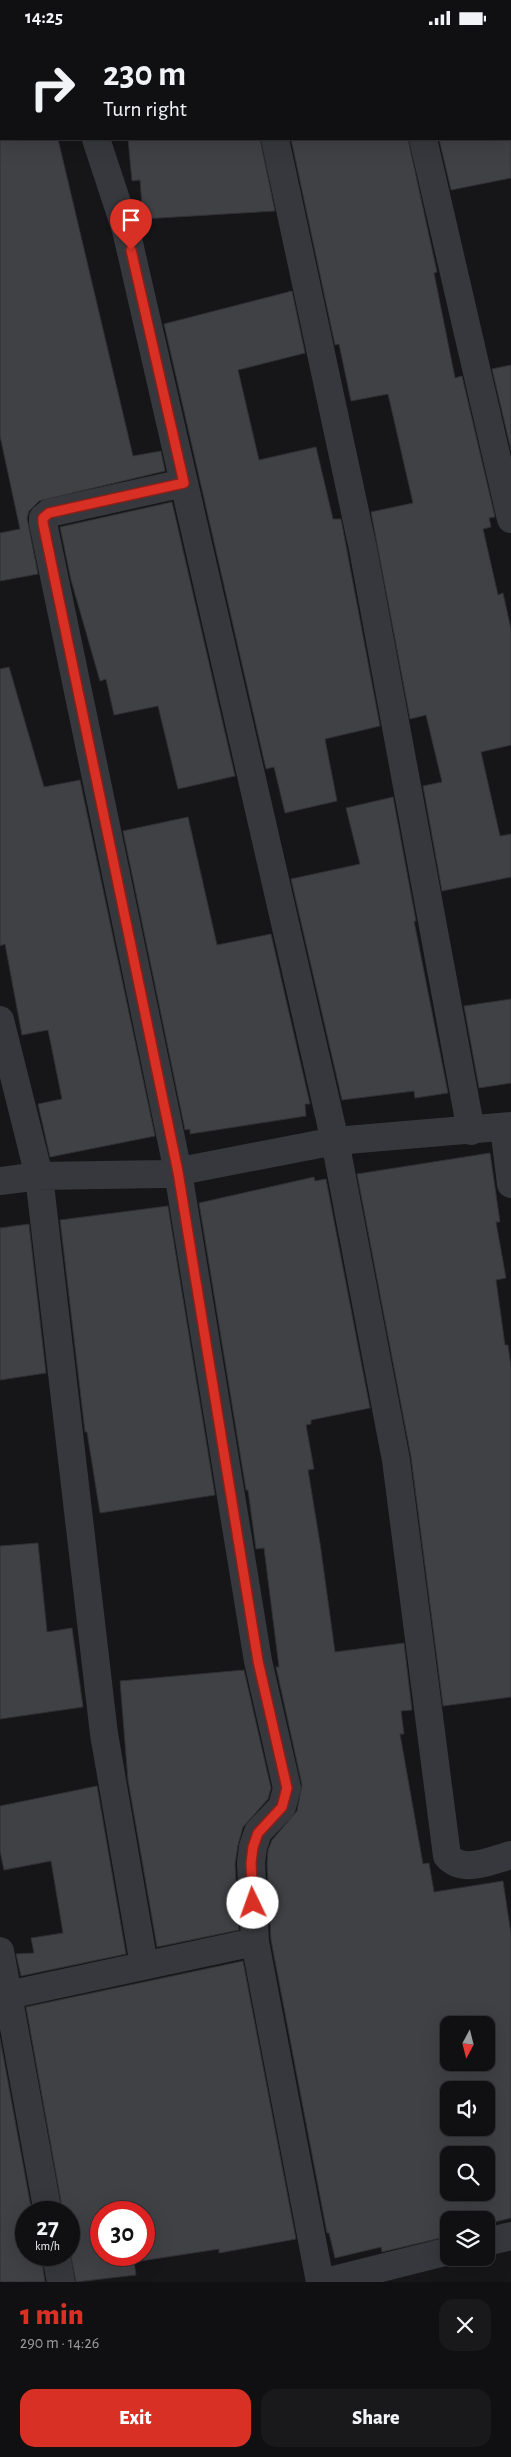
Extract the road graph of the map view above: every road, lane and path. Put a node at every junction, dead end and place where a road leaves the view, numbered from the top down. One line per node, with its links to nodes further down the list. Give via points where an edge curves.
1 (96, 140): 4 (street, via 126,230)
2 (275, 140): 8 (street, via 362,549)
3 (422, 140): 5 (street)
4 (184, 483): 9 (street); 10 (street, via 49,513 43,518)
5 (511, 519)
6 (0, 1020): 11 (street)
7 (508, 1126): 8 (street); 13 (street)
8 (471, 1131): 9 (street)
9 (335, 1141): 10 (street); 14 (street, via 396,1461 447,1856 453,1863 468,1867)
10 (178, 1172): 11 (street); 15 (street, via 258,1661 287,1788 282,1807 258,1833 253,1847)
11 (40, 1176): 12 (street); 17 (street, via 104,1734)
12 (0, 1181)
13 (511, 1184)
14 (511, 1855)
15 (255, 1942): 17 (street); 26 (street)
16 (0, 1951): 18 (street)
17 (144, 1965): 18 (street)
18 (8, 1995): 19 (street)
19 (46, 2201)
20 (511, 2236): 21 (street)
21 (495, 2240)
22 (440, 2254): 24 (street)
23 (58, 2266): 25 (street)
24 (355, 2278): 27 (street)
25 (61, 2282)
26 (320, 2282)
27 (325, 2282)

